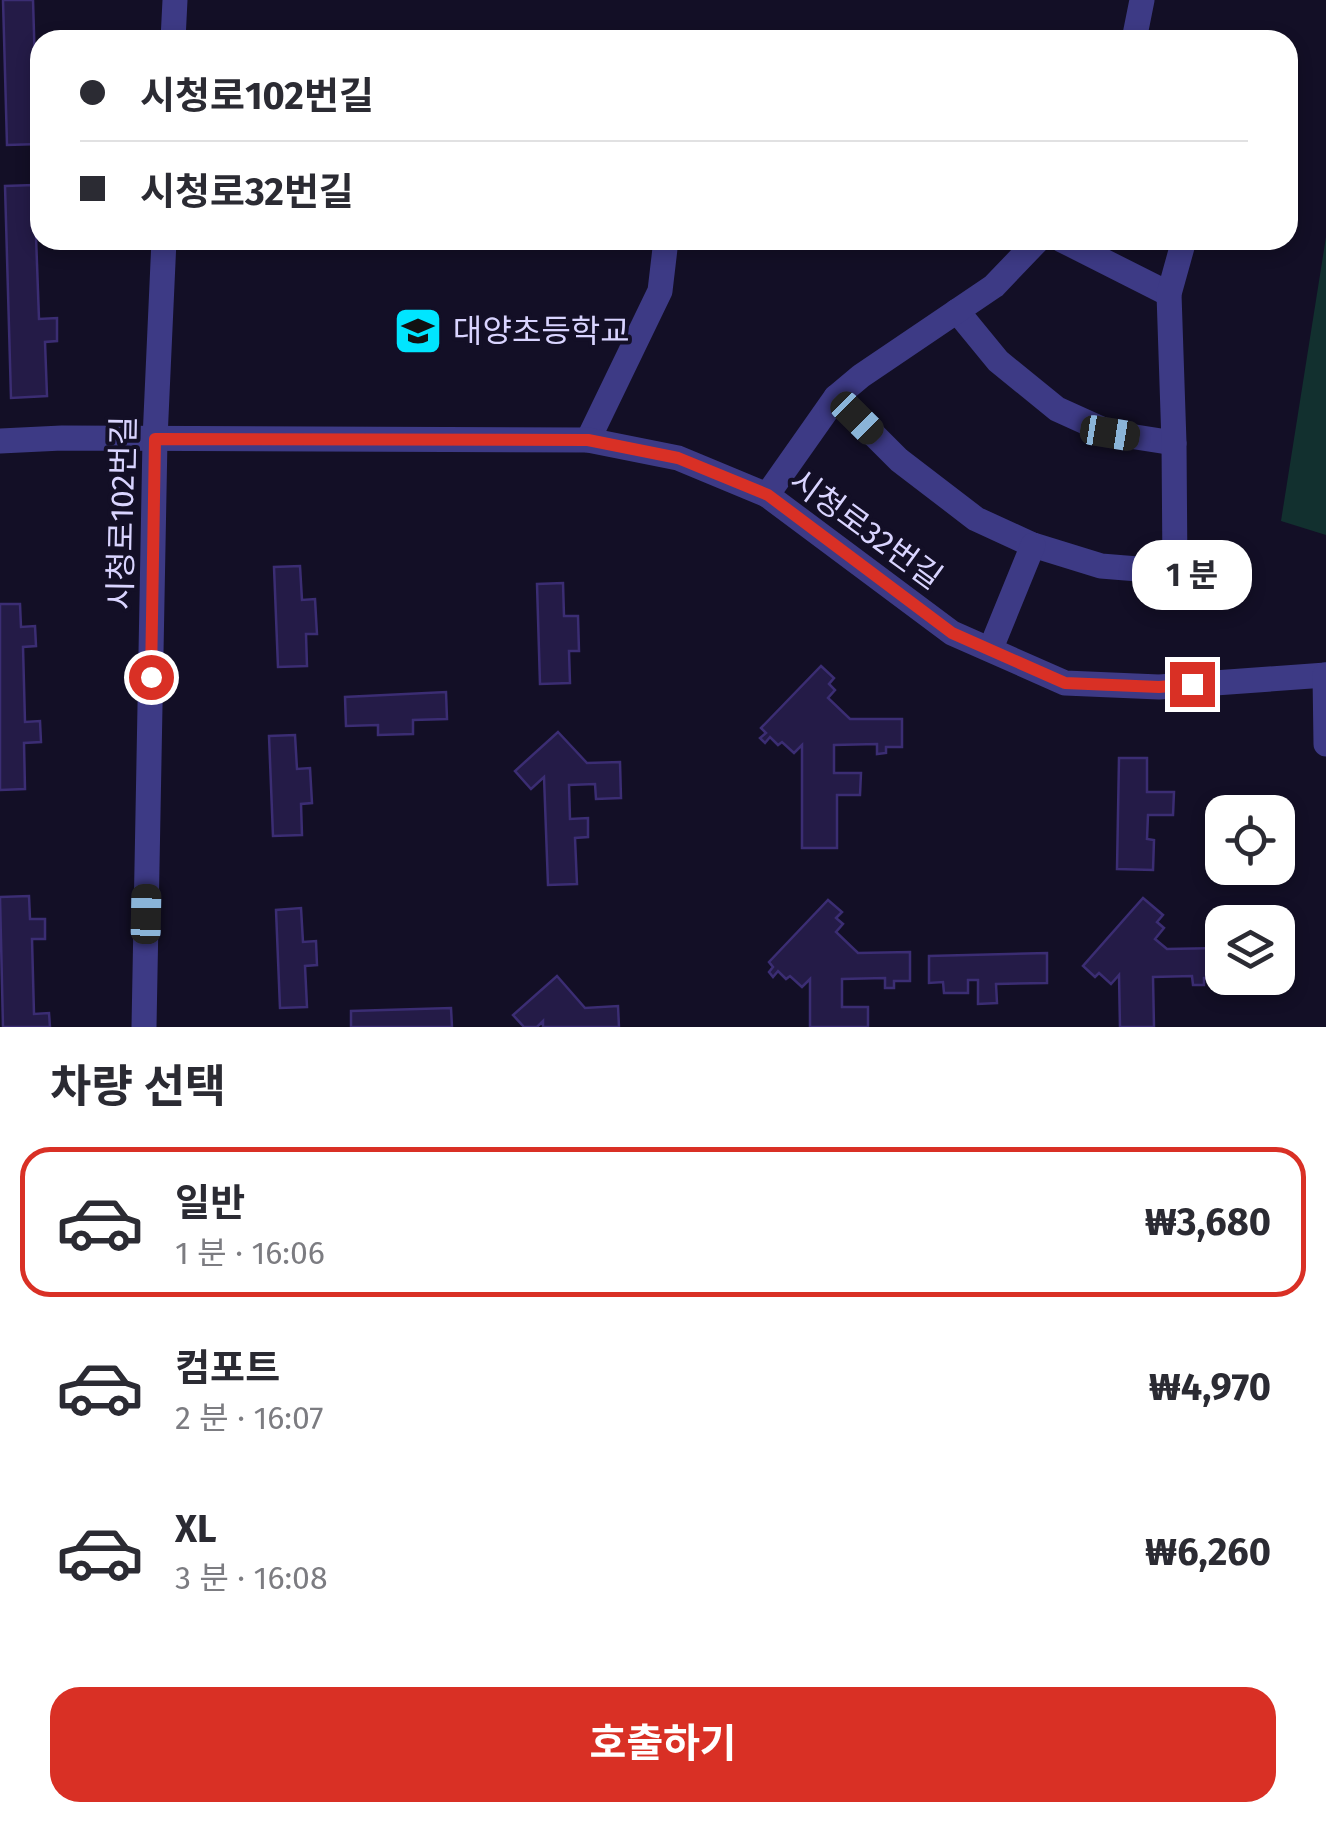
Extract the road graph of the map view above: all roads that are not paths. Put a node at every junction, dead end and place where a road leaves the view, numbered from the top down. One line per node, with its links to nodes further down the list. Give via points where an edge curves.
1 (175, 0): 3 (street)
2 (1142, 0): 4 (street)
3 (174, 30)
4 (1136, 30)
5 (164, 250): 13 (street, 시청로102번길)
6 (665, 250): 14 (street, via 660,291)
7 (1028, 250): 11 (street, via 994,286)
8 (1082, 250): 10 (street)
9 (1181, 250): 10 (street)
10 (1168, 294): 16 (street)
11 (957, 311): 12 (street); 16 (street, via 998,361 1058,409 1110,433)
12 (836, 397): 17 (street); 18 (street, via 899,460 976,518)
13 (155, 439): 14 (street, 시청로32번길); 15 (street, 시청로32번길); 22 (street, 시청로102번길)
14 (588, 440): 17 (street, 시청로32번길, via 678,458)
15 (0, 441)
16 (1174, 443): 18 (street, via 1175,572 1102,566)
17 (768, 495): 19 (street, 시청로32번길, via 952,633)
18 (1033, 545): 19 (street)
19 (991, 648): 20 (street, 시청로32번길, via 1065,683 1159,687)
20 (1326, 675): 21 (street)
21 (1326, 744)
22 (144, 1027)

